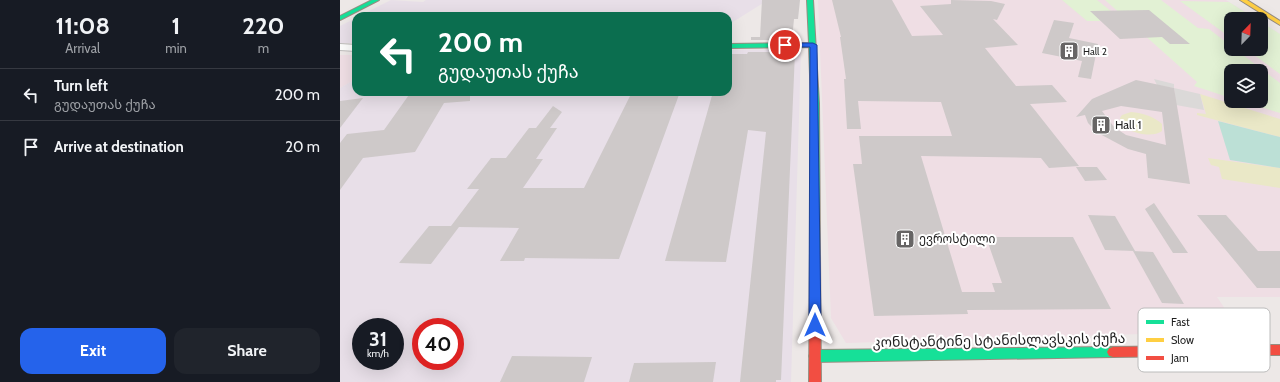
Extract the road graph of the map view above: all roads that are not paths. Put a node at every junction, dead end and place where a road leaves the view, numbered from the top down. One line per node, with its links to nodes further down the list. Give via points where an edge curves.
1 (376, 0): 4 (street)
2 (810, 0): 6 (street)
3 (1243, 0): 5 (street)
4 (340, 18)
5 (1280, 23)
6 (813, 45): 7 (street); 13 (street)
7 (732, 46)
8 (340, 47): 9 (street)
9 (352, 48)
10 (1270, 350): 11 (street, კონსტანტინე სტანისლავსკის ქუჩა)
11 (1280, 350)
12 (1138, 352): 13 (street, კონსტანტინე სტანისლავსკის ქუჩა)
13 (815, 356): 14 (street)
14 (815, 382)

